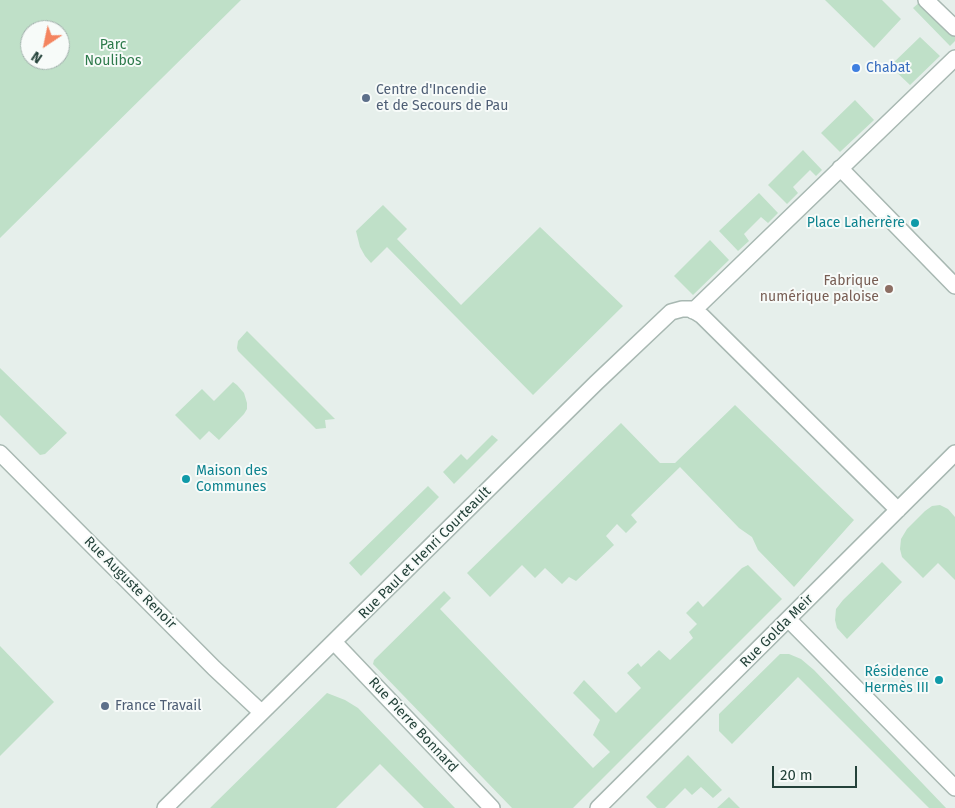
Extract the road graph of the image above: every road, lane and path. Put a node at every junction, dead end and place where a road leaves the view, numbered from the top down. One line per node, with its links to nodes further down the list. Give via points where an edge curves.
1 (926, 0): 2 (street)
2 (955, 27)
3 (955, 58): 4 (street)
4 (840, 168): 5 (street); 6 (street)
5 (955, 286)
6 (692, 310): 9 (street, via 702,316); 11 (street, Rue Paul et Henri Courteault, via 671,312 663,318)
7 (0, 453): 12 (street, Rue Auguste Renoir)
8 (955, 453): 9 (street, Rue Golda Meir)
9 (898, 510): 10 (street, Rue Golda Meir)
10 (788, 619): 13 (street); 16 (street, Rue Golda Meir)
11 (334, 642): 12 (street, Rue Paul et Henri Courteault); 15 (street, Rue Pierre Bonnard)
12 (261, 712): 14 (street, Rue Paul et Henri Courteault)
13 (955, 788)
14 (165, 808)
15 (492, 808)
16 (598, 808)

